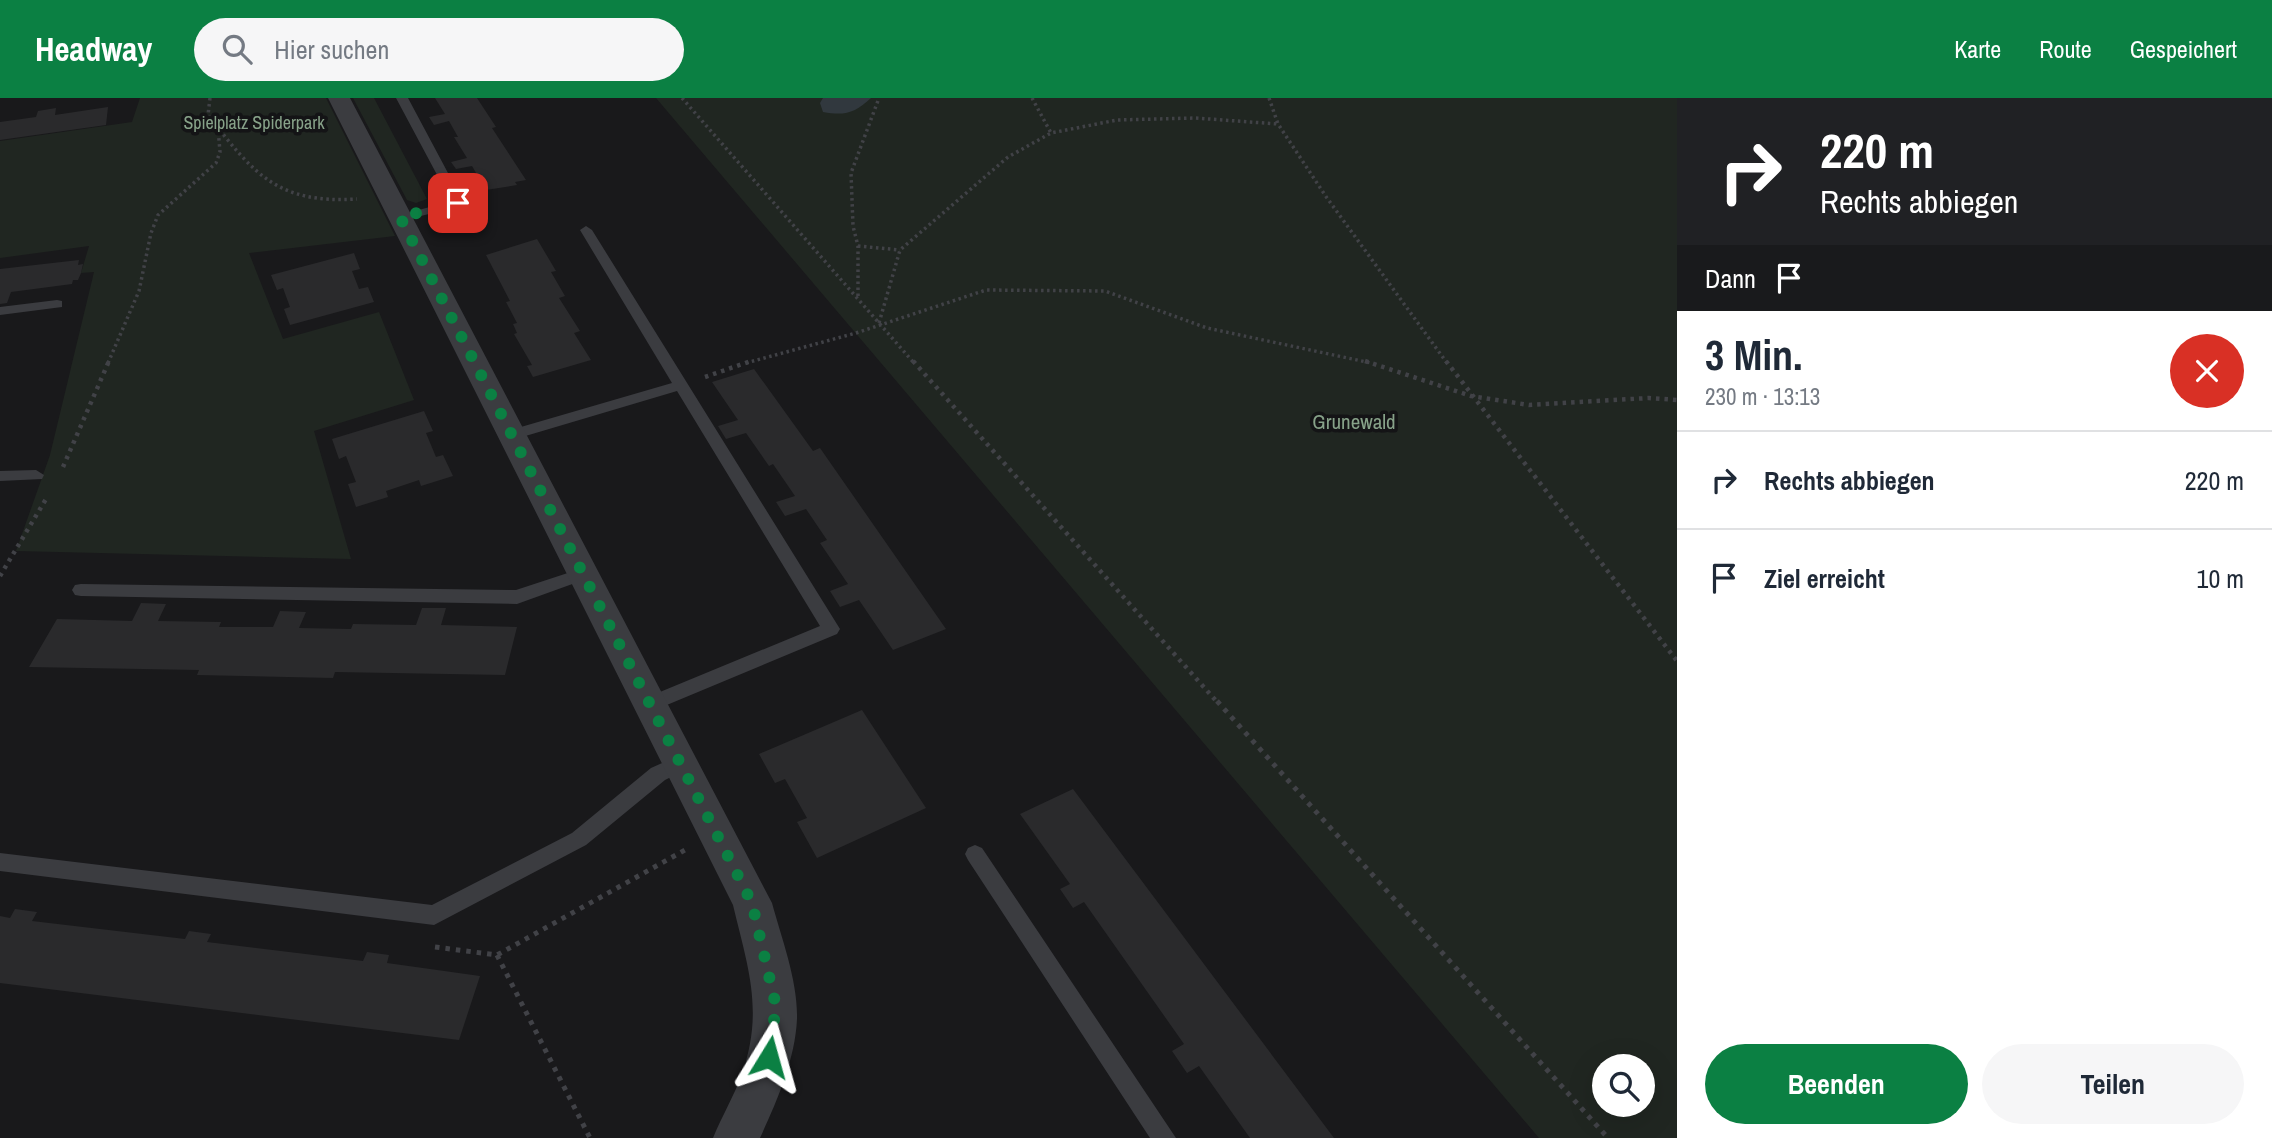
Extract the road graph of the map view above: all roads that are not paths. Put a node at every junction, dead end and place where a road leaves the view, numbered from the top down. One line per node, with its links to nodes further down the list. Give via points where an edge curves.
1 (339, 98): 3 (street)
2 (402, 98): 3 (lane, via 458,203)
3 (400, 217): 8 (street)
4 (586, 230): 7 (lane)
5 (57, 304): 6 (lane)
6 (0, 311)
7 (681, 385): 8 (lane); 13 (lane, via 831,629)
8 (512, 435): 11 (street)
9 (36, 475): 10 (lane)
10 (0, 476)
11 (583, 574): 12 (lane, via 517,597); 13 (street)
12 (80, 590)
13 (650, 704): 14 (street)
14 (680, 763): 16 (lane, via 658,774 579,839 433,915); 17 (street, via 752,903 776,1006 769,1057 752,1111)
15 (975, 854): 18 (lane)
16 (0, 862)
17 (736, 1138)
18 (1164, 1138)

